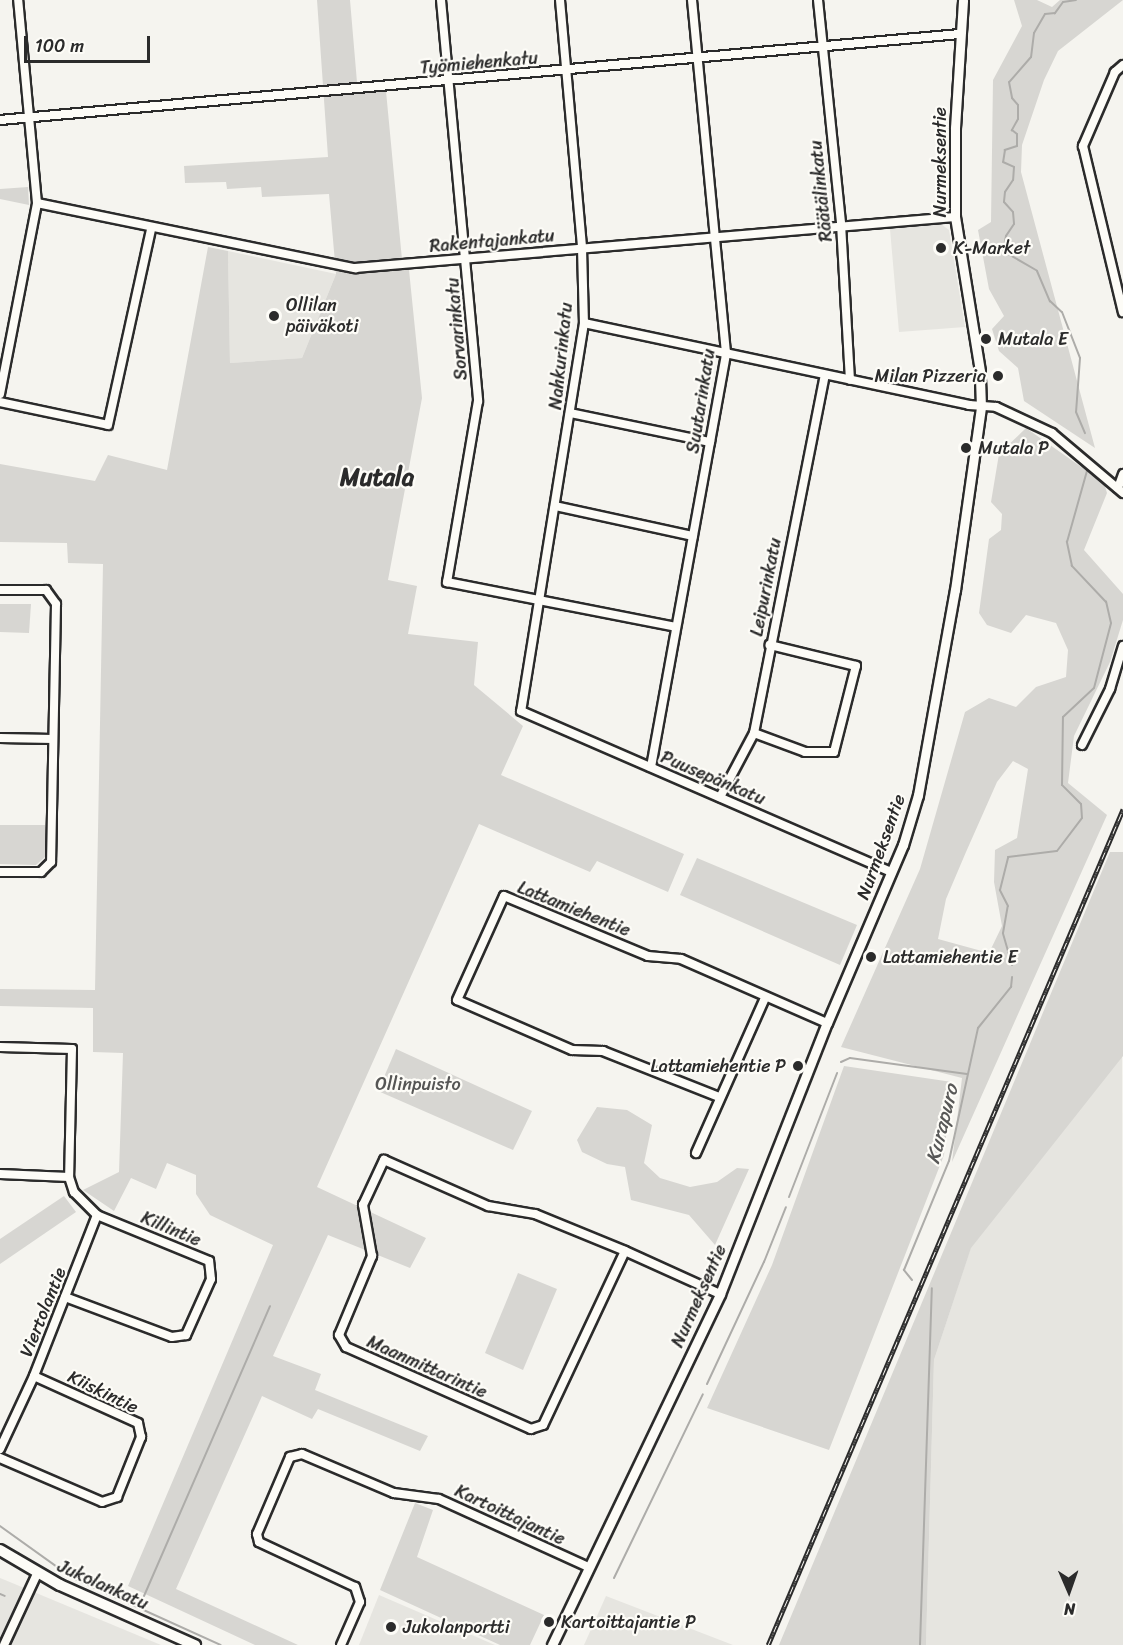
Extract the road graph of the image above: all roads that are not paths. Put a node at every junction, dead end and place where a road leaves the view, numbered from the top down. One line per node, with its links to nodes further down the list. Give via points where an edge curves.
1 (18, 0): 13 (street)
2 (441, 0): 12 (street, Sorvarinkatu)
3 (560, 0): 11 (street, Nahkurinkatu)
4 (692, 0): 9 (street, Suutarinkatu)
5 (818, 0): 8 (street, Räätälinkatu)
6 (963, 0): 7 (street, Nurmeksentie)
7 (960, 34): 8 (street, Työmiehenkatu); 16 (street, Nurmeksentie)
8 (820, 48): 9 (street, Työmiehenkatu); 17 (street, Räätälinkatu)
9 (698, 58): 11 (street, Työmiehenkatu); 19 (street, Suutarinkatu)
10 (1123, 65): 22 (street, via 1114,72 1083,146)
11 (566, 71): 12 (street, Työmiehenkatu); 20 (street, Nahkurinkatu)
12 (447, 81): 13 (street, Työmiehenkatu); 21 (street, Sorvarinkatu)
13 (29, 117): 14 (street, Työmiehenkatu); 15 (street)
14 (0, 120)
15 (37, 204): 18 (street, Rakentajankatu); 27 (street)
16 (955, 217): 17 (street, Rakentajankatu); 29 (street, Nurmeksentie, via 980,371)
17 (841, 225): 19 (street, Rakentajankatu); 26 (street, Räätälinkatu)
18 (151, 229): 21 (street, Rakentajankatu, via 355,268); 28 (street, via 108,425)
19 (712, 235): 20 (street, Rakentajankatu); 24 (street, Suutarinkatu)
20 (582, 248): 21 (street, Rakentajankatu); 23 (street, Nahkurinkatu)
21 (466, 260): 37 (street, Sorvarinkatu, via 478,401 447,582)
22 (1123, 312)
23 (584, 323): 24 (street); 30 (street, Nahkurinkatu)
24 (726, 354): 25 (street); 31 (street, Suutarinkatu)
25 (825, 375): 26 (street); 39 (street, Leipurinkatu)
26 (850, 380): 29 (street)
27 (0, 394)
28 (0, 402)
29 (981, 407): 33 (street, via 996,407 1052,433); 49 (street, Nurmeksentie, via 924,770)
30 (570, 413): 31 (street); 34 (street, Nahkurinkatu)
31 (710, 442): 35 (street, Suutarinkatu)
32 (1123, 474): 33 (street)
33 (1120, 491)
34 (555, 506): 35 (street); 37 (street, Nahkurinkatu)
35 (693, 536): 38 (street, Suutarinkatu)
36 (0, 590): 44 (street, via 46,590 56,604)
37 (538, 598): 38 (street); 41 (street, Nahkurinkatu)
38 (676, 627): 46 (street, Suutarinkatu)
39 (770, 645): 42 (street, Leipurinkatu); 42 (street, via 855,666 834,752 805,752)
40 (1123, 646): 45 (street, via 1110,689)
41 (521, 711): 46 (street, Puusepänkatu)
42 (754, 733): 47 (street, Leipurinkatu)
43 (0, 738): 44 (street)
44 (53, 739): 48 (street, via 51,862 41,872)
45 (1082, 745)
46 (651, 767): 47 (street, Puusepänkatu)
47 (720, 797): 49 (street, Puusepänkatu)
48 (0, 872)
49 (892, 872): 51 (street, Nurmeksentie)
50 (765, 998): 51 (street, Lattamiehentie); 53 (street); 53 (street, Lattamiehentie, via 681,959 648,956 504,896 457,1000 572,1050 603,1051)
51 (827, 1023): 59 (street, Nurmeksentie)
52 (0, 1047): 56 (street, via 72,1049)
53 (718, 1097): 54 (street)
54 (696, 1153)
55 (0, 1174): 56 (street)
56 (69, 1178): 57 (street, via 74,1191)
57 (97, 1215): 60 (street, Viertolantie); 60 (street, Killintie, via 209,1261 211,1279 186,1335 172,1337)
58 (625, 1251): 58 (street, Maanmittarintie, via 535,1214 488,1206 384,1160 363,1205 372,1256 339,1335 346,1347 354,1351 531,1429 543,1425); 59 (street, Maanmittarintie)
59 (720, 1294): 65 (street, Nurmeksentie)
60 (65, 1297): 61 (street, Viertolantie)
61 (34, 1376): 62 (street, Viertolantie); 63 (street, Kiiskintie, via 138,1422 141,1437 117,1497 102,1502)
62 (0, 1449)
63 (0, 1458)
64 (0, 1550): 66 (main road, Jukolankatu)
65 (588, 1567): 69 (street, Kartoittajantie, via 439,1499 394,1493 302,1454 290,1457 257,1534 259,1542 355,1587 360,1602); 70 (street, Nurmeksentie)
66 (37, 1574): 67 (street); 68 (main road, Jukolankatu)
67 (4, 1645)
68 (195, 1645)
69 (340, 1645)
70 (552, 1645)

